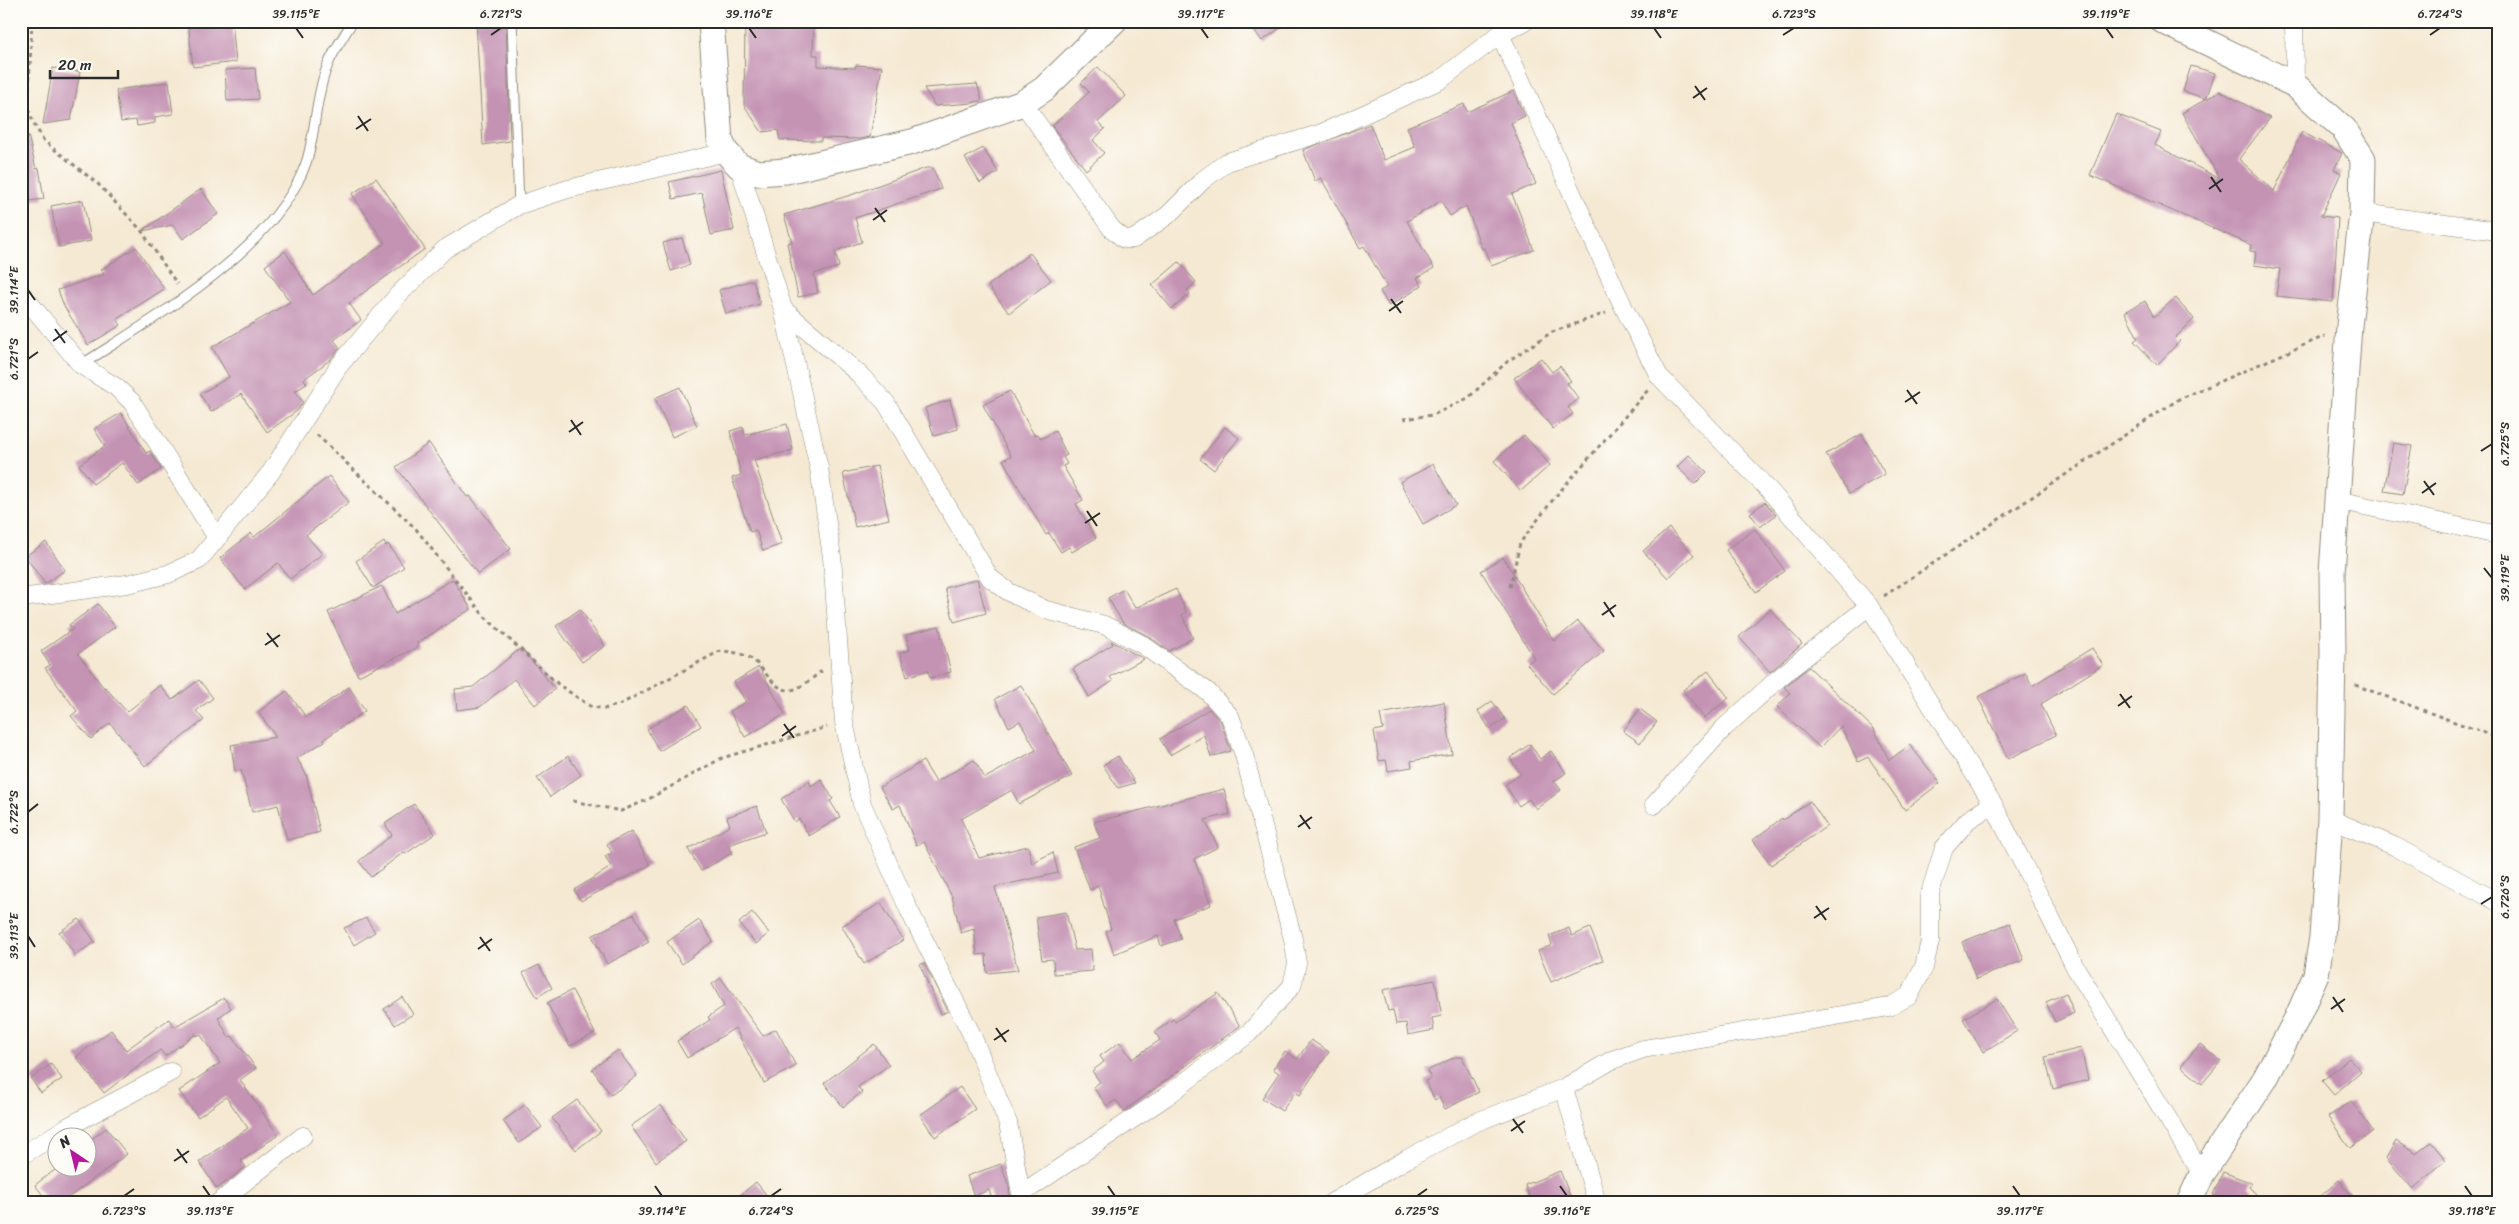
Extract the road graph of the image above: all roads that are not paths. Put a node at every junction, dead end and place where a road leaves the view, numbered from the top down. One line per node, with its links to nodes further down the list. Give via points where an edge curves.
1 (353, 21): 17 (lane, via 326,68 306,163 290,197 242,250 186,297)
2 (512, 21): 12 (lane)
3 (711, 21): 11 (street, via 720,140)
4 (1114, 21): 10 (street, via 1044,89)
5 (1526, 21): 8 (street)
6 (2162, 21): 9 (street)
7 (2294, 21): 9 (street)
8 (1500, 34): 10 (street, via 1440,80 1322,133 1227,162 1203,180 1168,215 1134,239 1124,239 1111,228); 22 (street, via 1623,306 1660,376 1769,490)
9 (2295, 85): 13 (street, via 2344,129 2363,159)
10 (1023, 103): 11 (street, via 912,142 786,171 758,173)
11 (732, 159): 12 (street, via 568,189); 16 (street)
12 (519, 206): 20 (street, via 445,249 397,296 338,368 271,472)
13 (2362, 213): 14 (street); 18 (street, via 2349,326)
14 (2498, 231)
15 (21, 293): 17 (street)
16 (783, 309): 32 (street, via 819,468 832,557 844,722 862,804 971,1033 1008,1123); 32 (street, via 873,386 990,578 1009,592 1046,610 1104,624 1143,645 1208,692 1230,716 1244,755 1293,939 1297,964 1292,986 1249,1033 1167,1096)
17 (82, 364): 20 (street, via 132,402)
18 (2337, 500): 19 (street); 25 (street, via 2332,573)
19 (2498, 535)
20 (217, 538): 21 (street, via 199,560 168,574 128,584)
21 (21, 598)
22 (1869, 606): 23 (street); 24 (street, via 1780,677 1731,722)
23 (1993, 804): 28 (street, via 1968,820 1944,848 1930,892 1930,941 1924,967 1909,996 1889,1007 1643,1049 1612,1060); 31 (street, via 2075,967)
24 (1654, 805)
25 (2330, 819): 26 (street, via 2394,846); 31 (street, via 2322,937 2316,976 2265,1079)
26 (2498, 902)
27 (171, 1072): 30 (street, via 69,1126)
28 (1564, 1088): 34 (street, via 1474,1124 1407,1158); 35 (street)
29 (303, 1136): 33 (street)
30 (21, 1156)
31 (2202, 1174): 36 (street)
32 (1020, 1199)
33 (218, 1203)
34 (1332, 1203)
35 (1597, 1203)
36 (2189, 1203)

